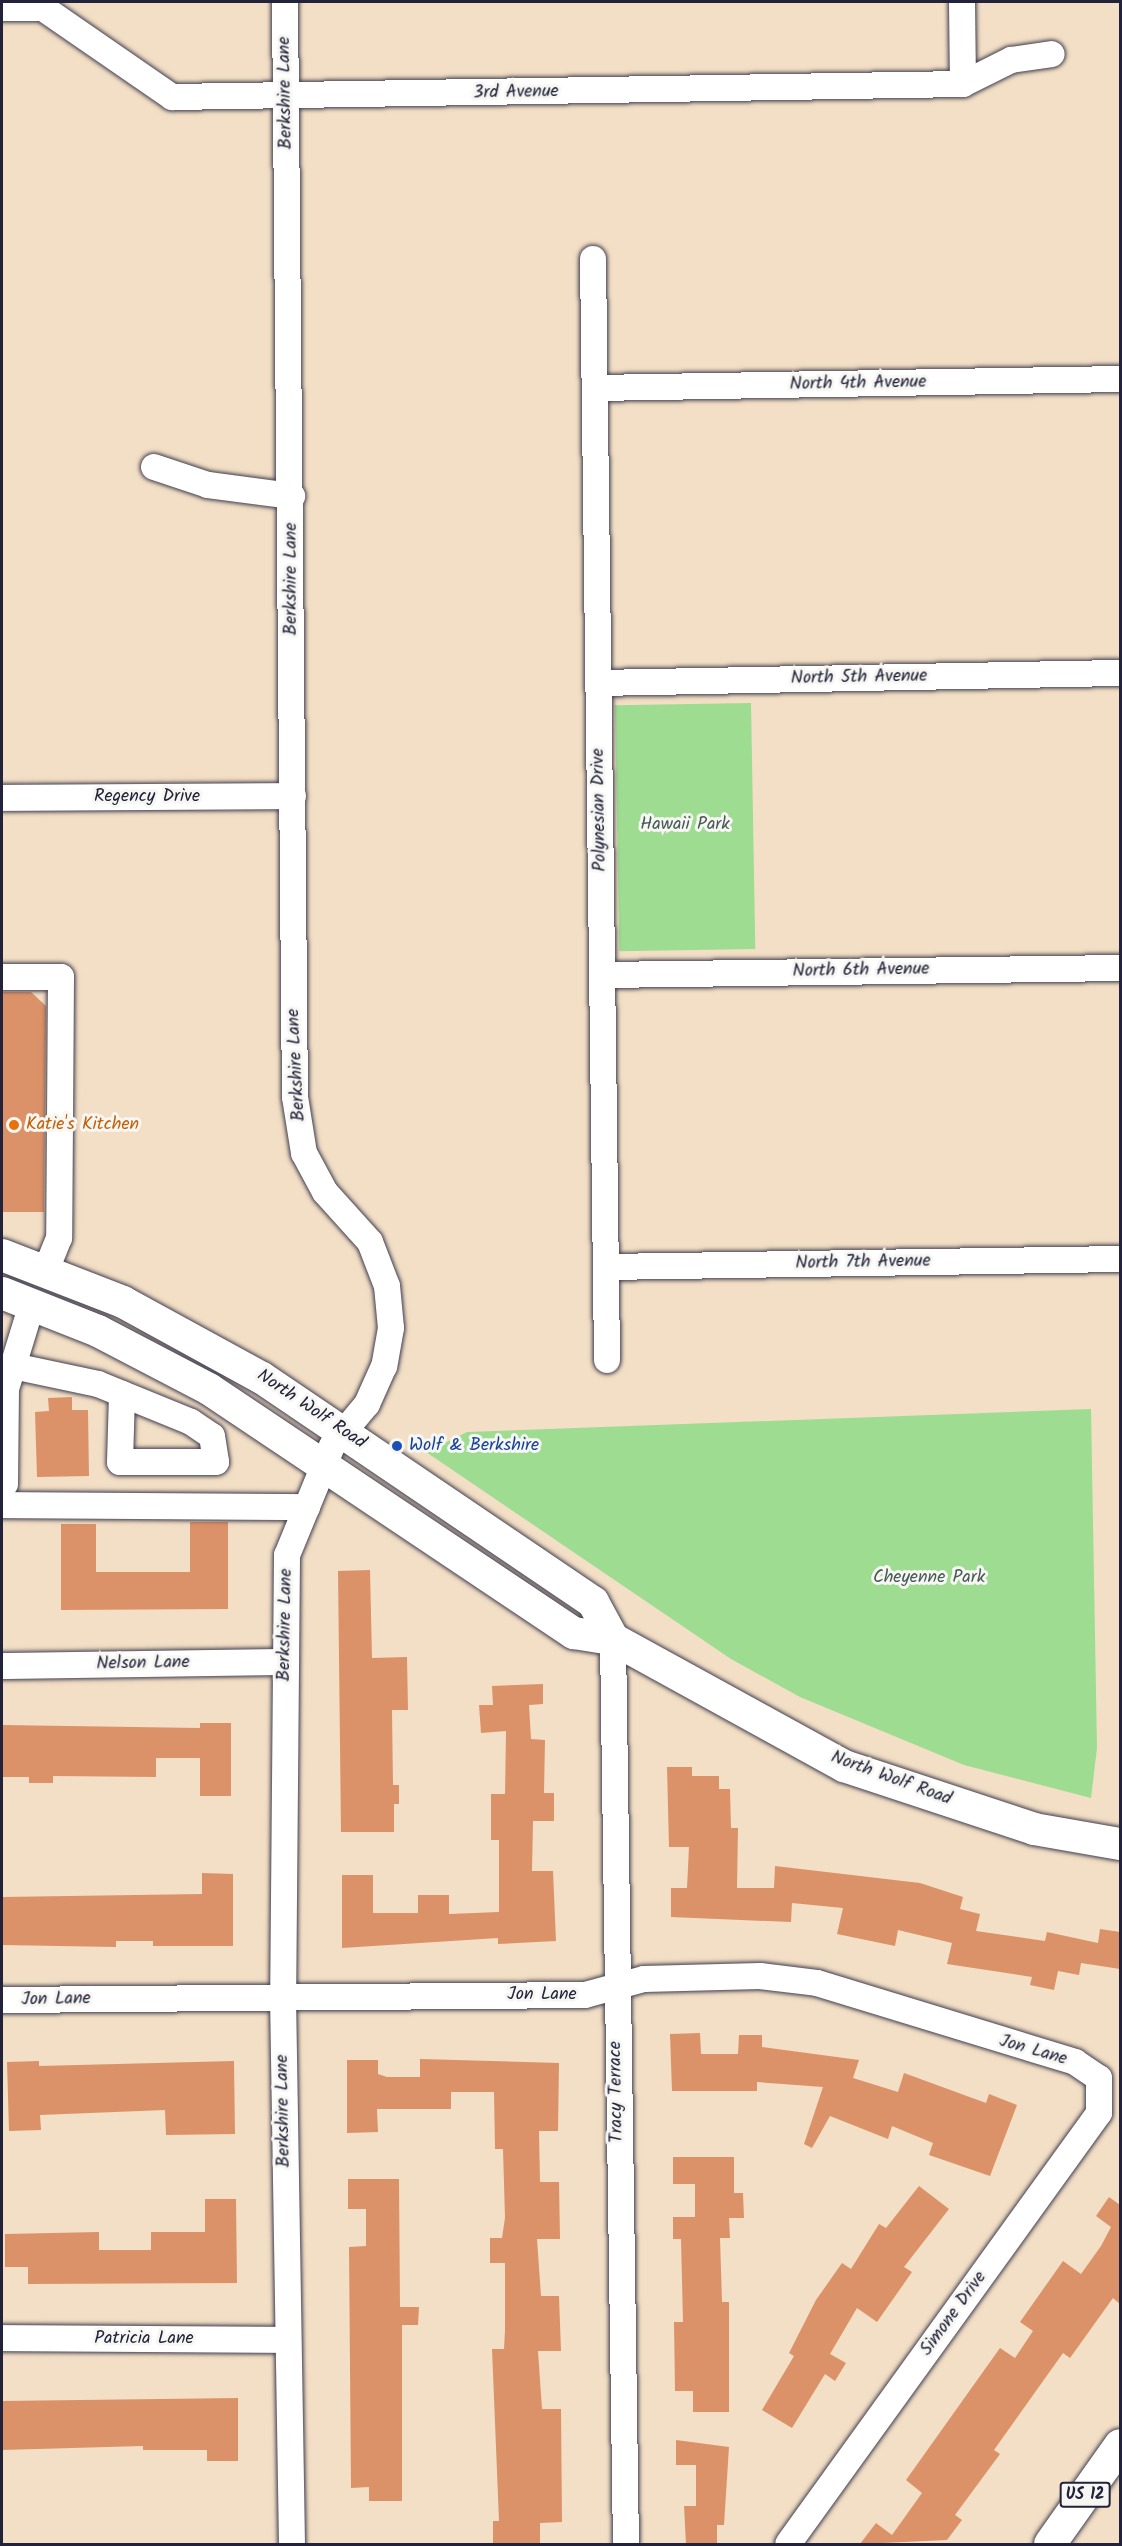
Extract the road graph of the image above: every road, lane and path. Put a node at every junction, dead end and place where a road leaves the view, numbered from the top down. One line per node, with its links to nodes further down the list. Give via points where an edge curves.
1 (285, 2): 6 (street, Berkshire Lane)
2 (962, 2): 5 (street)
3 (2, 8): 6 (street, 3rd Avenue, via 43,8 172,97)
4 (1052, 54): 5 (street, 3rd Avenue, via 1011,60)
5 (963, 84): 6 (street, 3rd Avenue)
6 (285, 98): 11 (street, Berkshire Lane)
7 (593, 259): 9 (street, Polynesian Drive)
8 (1120, 379): 9 (street, North 4th Avenue)
9 (595, 388): 13 (street, Polynesian Drive)
10 (154, 467): 11 (street, via 208,485)
11 (292, 496): 14 (street, Berkshire Lane)
12 (1120, 672): 13 (street, North 5th Avenue)
13 (598, 683): 17 (street, Polynesian Drive)
14 (293, 796): 15 (street, Regency Drive); 30 (street, Berkshire Lane, via 295,1097 304,1153 325,1192 370,1242 387,1286 391,1328 371,1395)
15 (2, 798)
16 (1120, 968): 17 (street, North 6th Avenue)
17 (602, 975): 21 (street, Polynesian Drive)
18 (2, 977): 22 (street, via 61,977 59,1238)
19 (2, 1254): 22 (main road, North Wolf Road)
20 (1120, 1259): 21 (street, North 7th Avenue)
21 (606, 1268): 25 (street, Polynesian Drive)
22 (46, 1270): 30 (main road, North Wolf Road, via 194,1337)
23 (2, 1293): 24 (main road, North Wolf Road)
24 (32, 1304): 26 (street); 27 (main road, North Wolf Road)
25 (607, 1360)
26 (13, 1366): 28 (street); 32 (street, via 6,1389)
27 (189, 1377): 29 (street); 31 (main road, North Wolf Road)
28 (122, 1394): 29 (street); 29 (street, via 120,1462 216,1462 212,1436)
29 (169, 1413)
30 (344, 1432): 31 (street, Berkshire Lane); 34 (main road, North Wolf Road, via 593,1602)
31 (325, 1463): 33 (street, Berkshire Lane); 34 (main road, North Wolf Road, via 574,1633)
32 (4, 1495): 33 (street)
33 (307, 1507): 35 (street, Berkshire Lane, via 287,1555)
34 (614, 1639): 37 (main road, North Wolf Road, via 844,1766 1034,1829); 38 (street, Tracy Terrace)
35 (285, 1662): 36 (street, Nelson Lane); 39 (street, Berkshire Lane)
36 (2, 1666)
37 (1120, 1844)
38 (616, 1985): 39 (street, Jon Lane, via 585,1995); 41 (street, Jon Lane, via 644,1978 760,1976 817,1983 1075,2062); 46 (street, Tracy Terrace)
39 (283, 1996): 40 (street, Jon Lane); 43 (street, Berkshire Lane)
40 (2, 2000)
41 (1100, 2078): 47 (street, Simone Drive, via 1099,2113)
42 (2, 2338): 43 (street, Patricia Lane)
43 (287, 2340): 45 (street, Berkshire Lane)
44 (1120, 2445): 48 (main road, US 12)
45 (292, 2544)
46 (626, 2544)
47 (788, 2544)
48 (1050, 2544)

